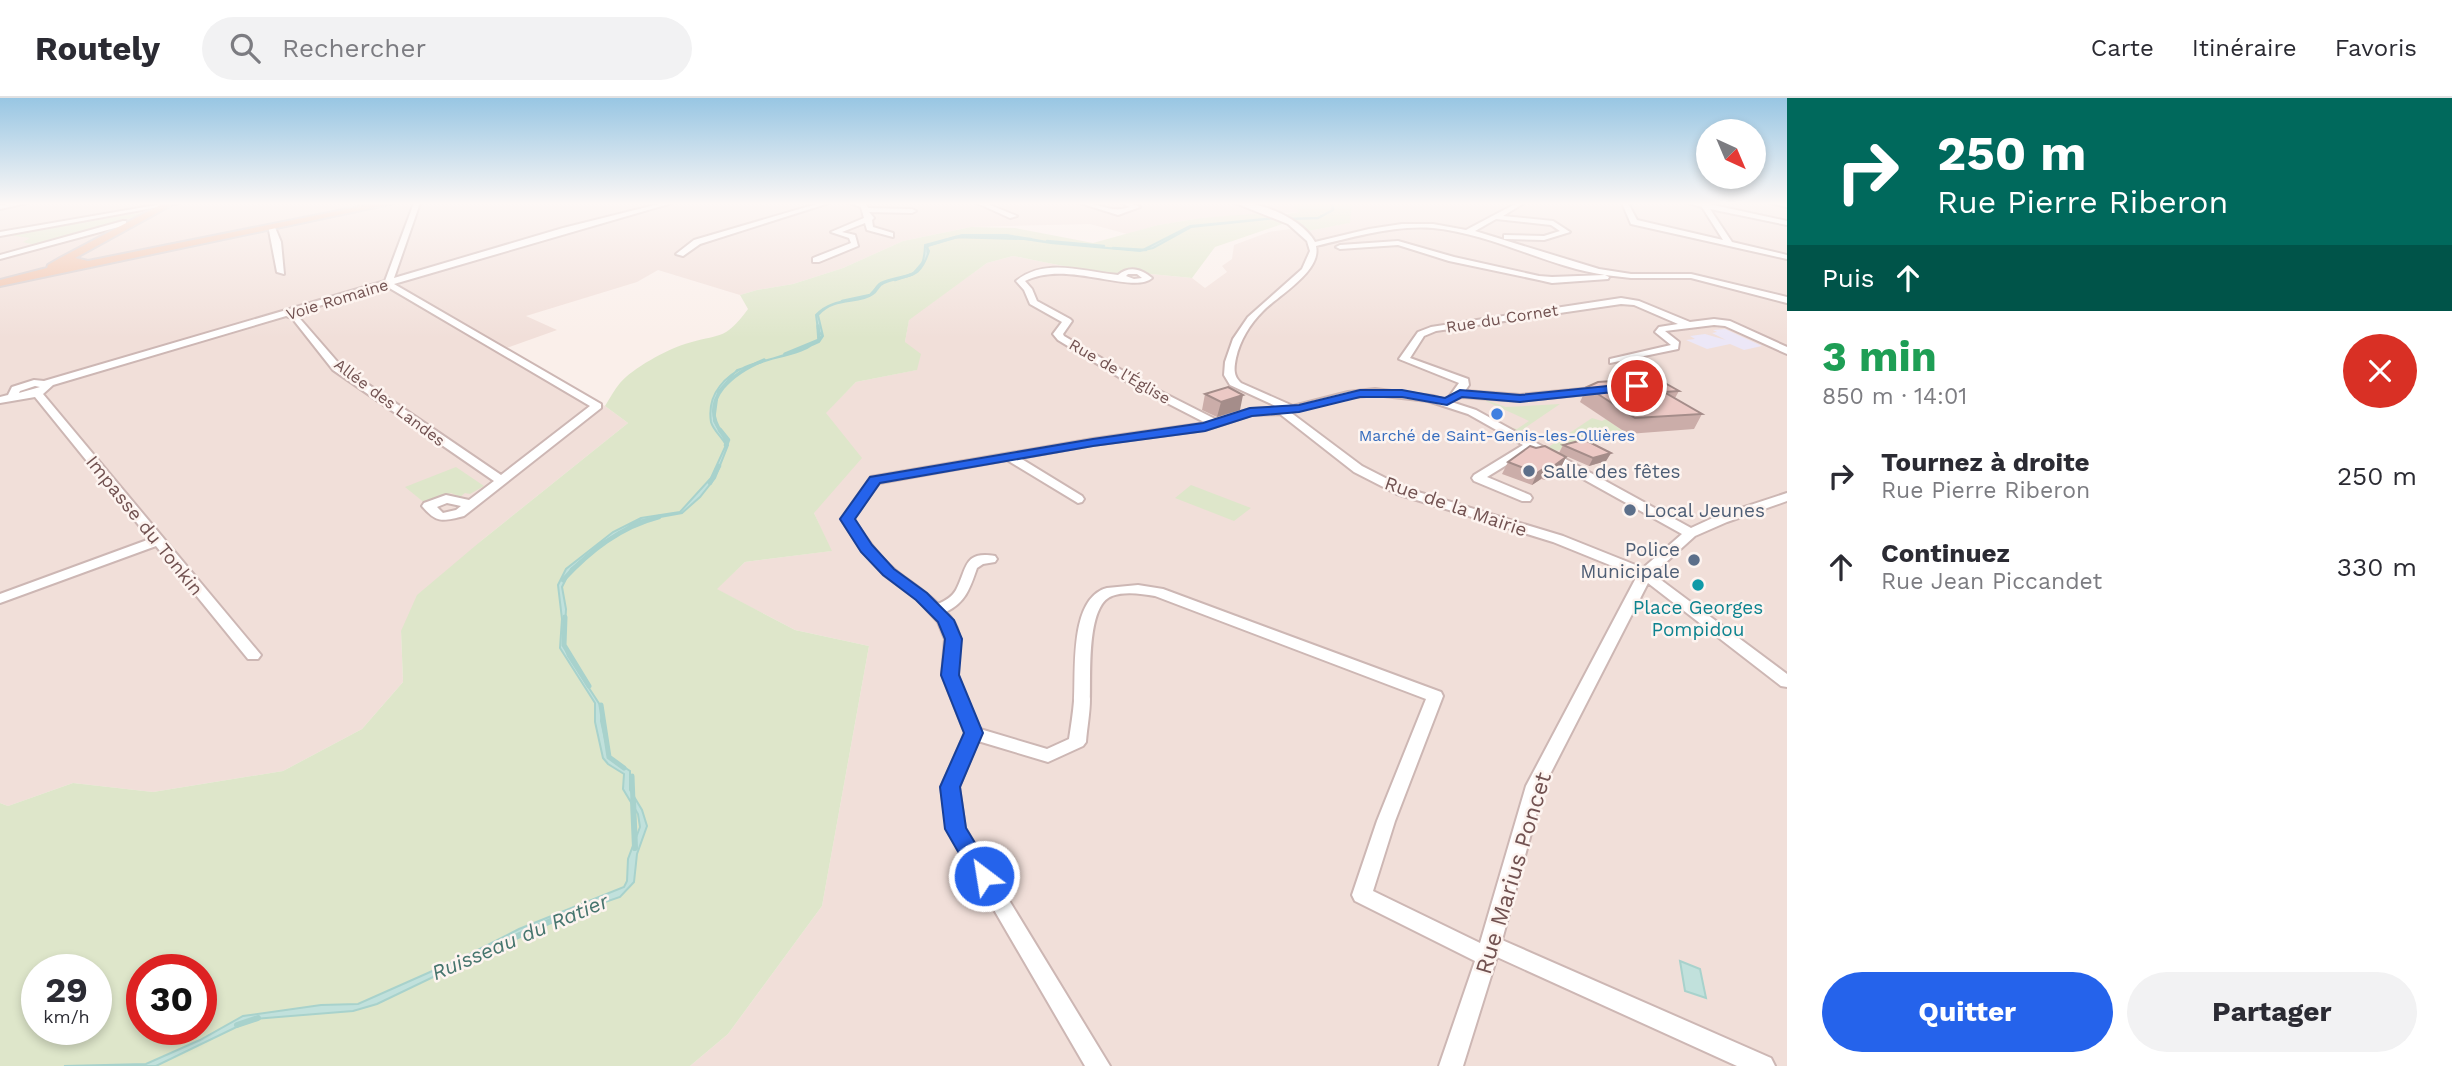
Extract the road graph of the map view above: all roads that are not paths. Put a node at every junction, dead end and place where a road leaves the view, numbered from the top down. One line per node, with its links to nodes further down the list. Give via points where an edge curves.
1 (33, 248): 15 (street)
2 (96, 248): 19 (main road)
3 (168, 248): 19 (main road, via 105,261)
4 (278, 248): 20 (street)
5 (401, 248): 24 (street)
6 (506, 248): 24 (street, Voie Romaine)
7 (688, 248): 14 (street)
8 (845, 248): 17 (street)
9 (1313, 248): 18 (street)
10 (1335, 248): 18 (street)
11 (1415, 248): 21 (street, via 1552,280 1604,278)
12 (1526, 248): 21 (street)
13 (1748, 248): 16 (street)
14 (680, 254)
15 (0, 257)
16 (1787, 257)
17 (816, 260)
18 (1312, 260): 38 (street, Rue de la Mairie, via 1265,304 1233,346 1231,381)
19 (77, 261): 23 (main road)
20 (281, 272)
21 (1611, 273): 25 (street, via 1691,276)
22 (1122, 278): 39 (street, Rue de l'Église, via 1062,270 1020,281 1033,302 1067,321 1058,334 1061,338)
23 (0, 283)
24 (388, 284): 26 (street, Voie Romaine); 42 (street, via 597,406)
25 (1787, 300)
26 (288, 313): 32 (street, Voie Romaine); 42 (street, Allée des Landes, via 337,368)
27 (1688, 325): 28 (street, via 1727,323); 29 (street, via 1659,330 1676,344 1669,349); 34 (street, Rue du Cornet, via 1622,301 1420,334 1404,359 1464,381)
28 (1787, 351)
29 (1613, 361)
30 (23, 386): 31 (street); 32 (street); 35 (street)
31 (0, 388)
32 (42, 388): 35 (street); 48 (street, Impasse du Tonkin)
33 (1616, 389): 34 (street, via 1520,398)
34 (1457, 394): 37 (street)
35 (13, 395): 36 (street)
36 (0, 400)
37 (1447, 402): 38 (street, via 1375,392); 40 (street)
38 (1284, 409): 39 (street, via 1250,412); 50 (street, Rue de la Mairie, via 1358,469 1401,491 1558,539)
39 (1217, 424): 41 (street)
40 (1531, 445): 43 (street, via 1478,478); 47 (street)
41 (1010, 457): 44 (street); 52 (street, via 875,480 847,519 889,572)
42 (501, 480): 46 (street)
43 (1526, 498)
44 (1078, 499)
45 (1784, 502): 47 (street)
46 (471, 504)
47 (1690, 533): 50 (street)
48 (157, 541): 51 (street); 53 (street, Impasse du Tonkin)
49 (990, 559): 52 (street, via 978,559 971,565 961,593)
50 (1645, 574): 54 (street, Rue de la Mairie); 56 (street, Rue Marius Poncet, via 1535,786)
51 (0, 599)
52 (936, 611): 55 (street, via 953,639 950,675)
53 (253, 655)
54 (1787, 682)
55 (973, 733): 56 (street, via 1048,756 1077,742 1083,640 1095,603 1107,592 1138,589 1230,617 1435,696 1362,895); 57 (street, via 950,787 956,829)
56 (1488, 950): 58 (street, Rue Marius Poncet); 59 (street)
57 (1098, 1066)
58 (1451, 1066)
59 (1763, 1066)

